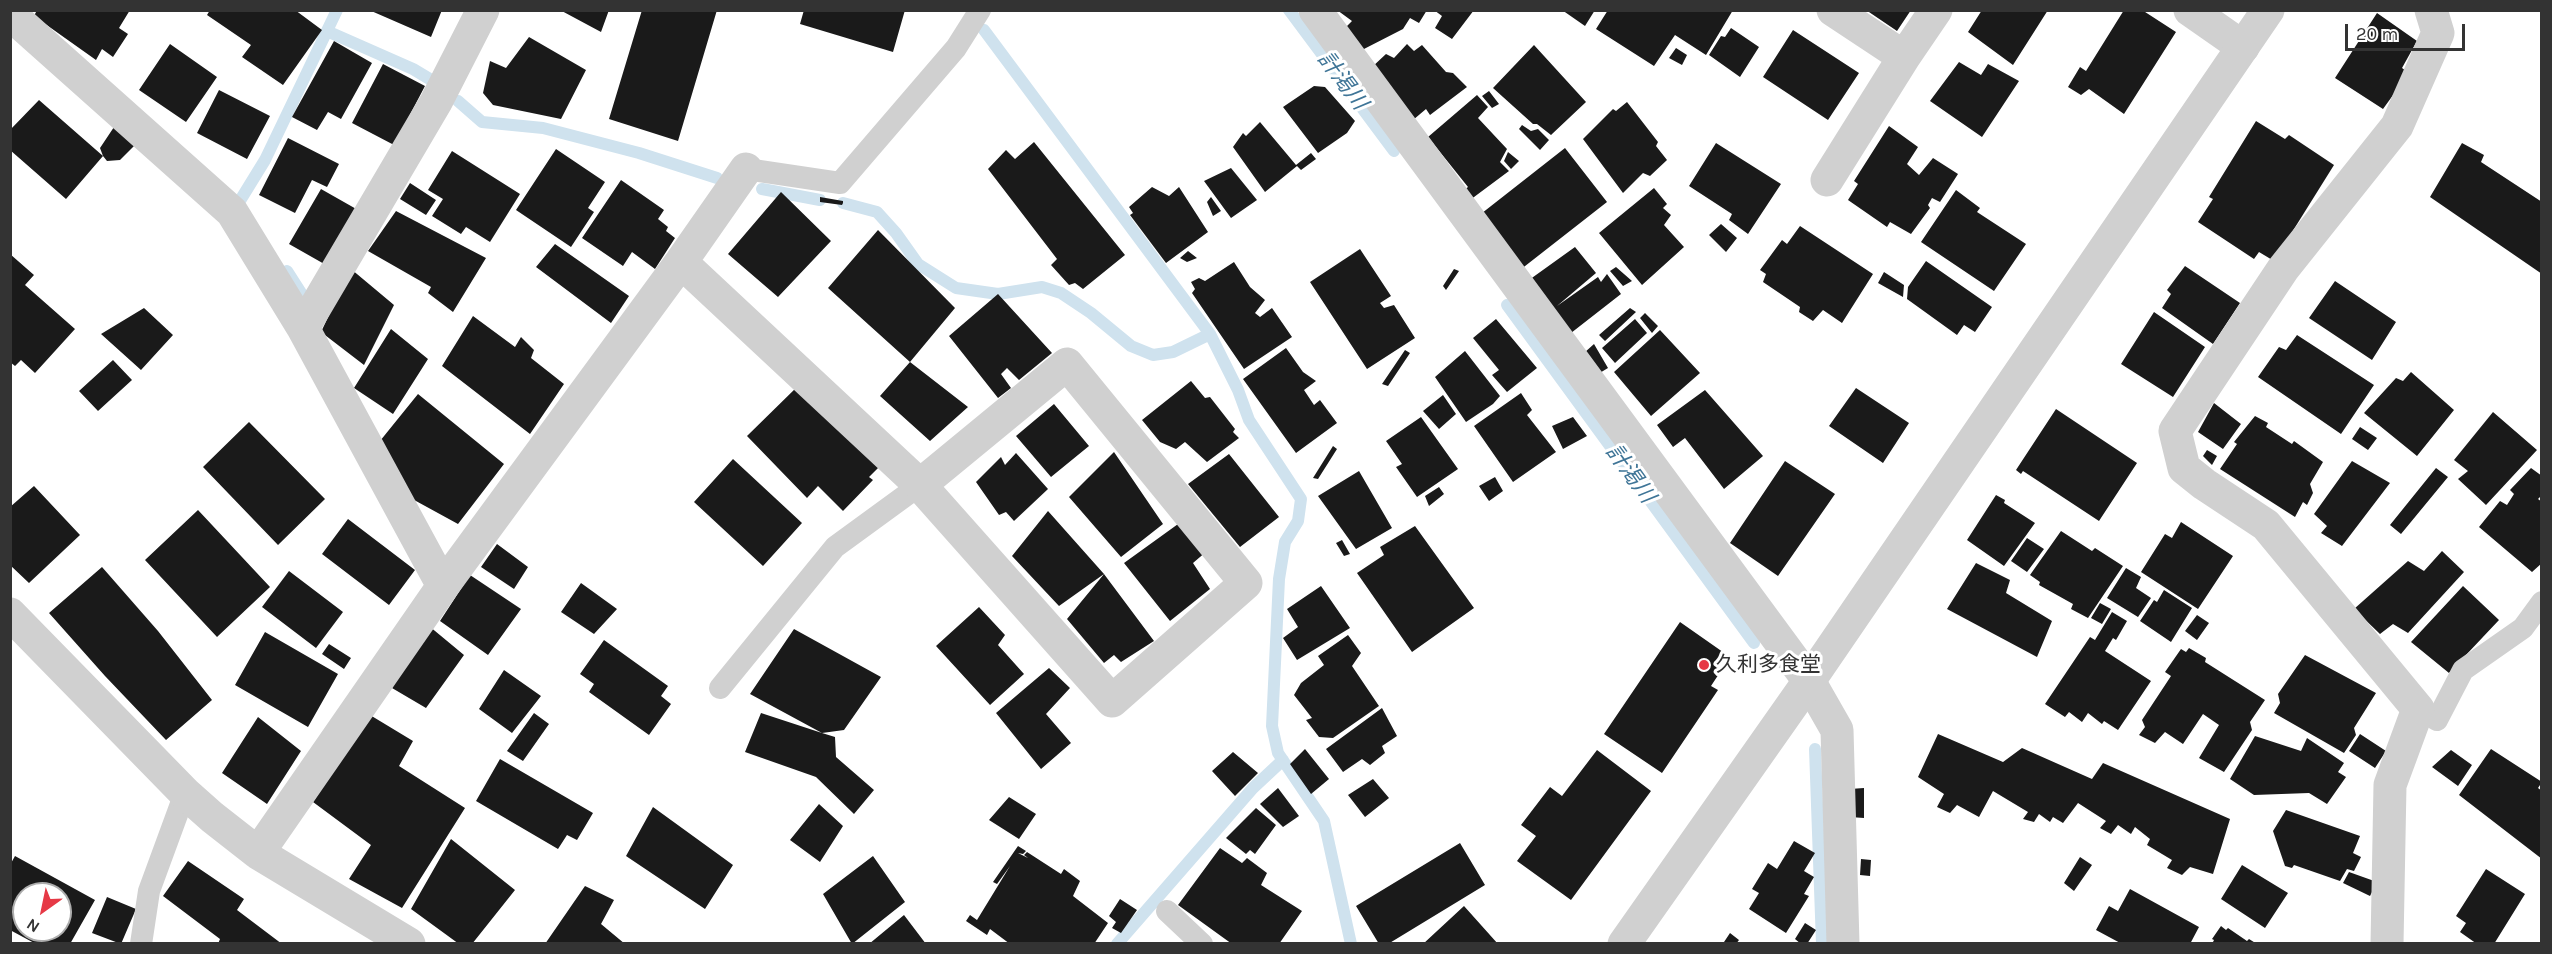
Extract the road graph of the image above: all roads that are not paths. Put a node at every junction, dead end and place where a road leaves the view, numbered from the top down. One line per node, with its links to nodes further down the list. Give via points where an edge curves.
1 (483, 10): 15 (street, via 436,102)
2 (980, 10): 12 (lane, via 956,48 840,183)
3 (1315, 10): 20 (street)
4 (1833, 10): 11 (street)
5 (1936, 10): 11 (street)
6 (2190, 10): 10 (street)
7 (2268, 10): 10 (street)
8 (2431, 10): 22 (street, via 2438,33 2397,126 2283,269 2175,431 2184,468 2266,525)
9 (10, 14): 15 (street, via 232,212)
10 (2243, 47): 20 (street)
11 (1904, 57): 13 (street)
12 (746, 169): 14 (street)
13 (1827, 180)
14 (681, 262): 16 (street); 17 (street)
15 (303, 328): 17 (street)
16 (920, 485): 16 (street, via 1112,701 1246,583 1067,364); 21 (lane, via 835,547)
17 (443, 586): 24 (street)
18 (2541, 602): 22 (lane, via 2523,628 2463,670 2437,720)
19 (10, 614): 23 (street)
20 (1809, 681): 29 (street); 30 (street, via 1837,730)
21 (720, 688)
22 (2418, 709): 31 (street, via 2390,785)
23 (185, 793): 24 (street); 26 (lane, via 150,891)
24 (258, 853): 27 (street)
25 (1167, 911): 28 (lane)
26 (141, 944)
27 (409, 944)
28 (1202, 944)
29 (1624, 944)
30 (1843, 944)
31 (2387, 944)

